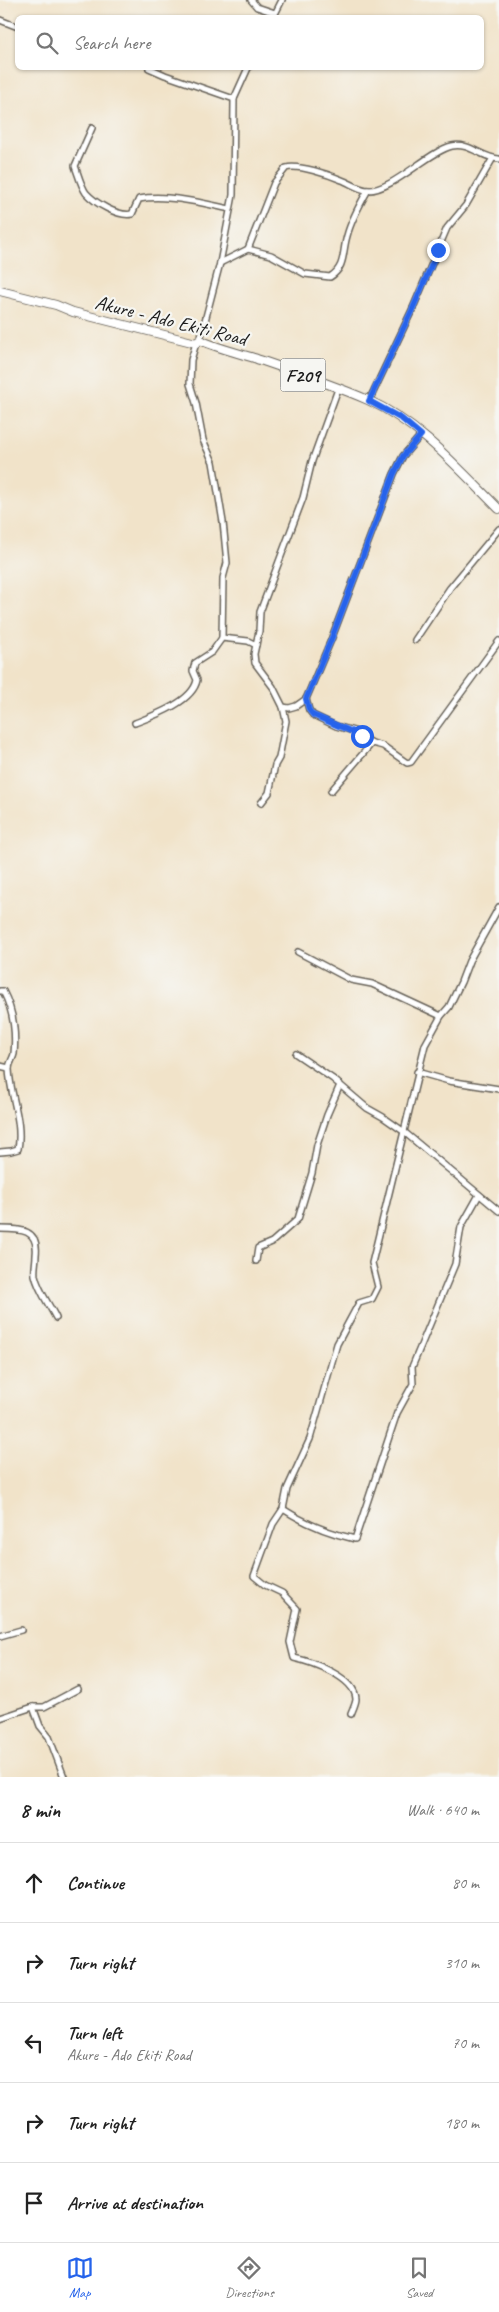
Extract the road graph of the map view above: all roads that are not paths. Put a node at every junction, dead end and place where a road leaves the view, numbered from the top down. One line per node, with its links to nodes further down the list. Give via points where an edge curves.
1 (251, 0): 3 (street, via 257,7)
2 (282, 0): 3 (street)
3 (274, 15)
4 (0, 20): 5 (street)
5 (15, 26)
6 (154, 70): 8 (street)
7 (247, 70): 8 (street)
8 (234, 99): 13 (street)
9 (92, 128): 13 (street, via 75,166 85,192 100,204 126,216 132,214 139,199 149,197)
10 (492, 158): 11 (street); 12 (street, via 467,146 453,146 441,150 398,178); 19 (street, via 466,204 447,228)
11 (499, 159)
12 (368, 190): 14 (street, via 326,175 286,168 274,183); 14 (street, via 346,236 343,260 330,278 304,274 271,255)
13 (230, 209): 15 (street)
14 (248, 249): 15 (street)
15 (220, 263): 17 (street)
16 (0, 291): 17 (main road, Akure - Ado Ekiti Road / F209)
17 (198, 341): 18 (main road, Akure - Ado Ekiti Road / F209); 23 (street, via 191,360 190,384 203,440 213,462 223,522 227,563 223,578)
18 (338, 389): 19 (main road, Akure - Ado Ekiti Road / F209); 26 (street, via 266,592)
19 (369, 401): 20 (main road, Akure - Ado Ekiti Road / F209, via 402,419)
20 (421, 435): 21 (main road, Akure - Ado Ekiti Road / F209); 27 (street, via 403,456 394,474)
21 (499, 510)
22 (499, 529): 24 (street, via 450,588)
23 (222, 638): 26 (street); 31 (street, via 212,652 195,663 193,671 197,680 192,690 171,707)
24 (415, 640)
25 (499, 641): 32 (street, via 411,762 407,763 383,746)
26 (256, 645): 29 (street, via 256,663)
27 (306, 699): 28 (street); 32 (street, via 313,715 354,731)
28 (296, 706): 29 (street); 30 (street)
29 (282, 707): 30 (street)
30 (286, 721): 34 (street, via 280,758)
31 (135, 723)
32 (372, 743): 33 (street)
33 (331, 792)
34 (262, 803)
35 (499, 907): 38 (street, via 469,961 449,1007)
36 (298, 952): 38 (street, via 351,980 372,984)
37 (0, 990): 41 (street, via 7,998 14,1028 14,1055)
38 (441, 1016): 42 (street, via 425,1045)
39 (296, 1054): 43 (street)
40 (0, 1066): 41 (street)
41 (9, 1068): 46 (street, via 19,1142 18,1148)
42 (417, 1072): 44 (street); 45 (street)
43 (340, 1085): 45 (street, via 366,1108); 50 (street, via 317,1145 298,1219 272,1242 258,1248)
44 (499, 1089)
45 (403, 1131): 47 (street); 52 (street, via 372,1263 378,1287 372,1299 359,1303 337,1344 310,1439 287,1489)
46 (0, 1152)
47 (479, 1195): 48 (street); 52 (street, via 461,1227 455,1264 412,1367 413,1384 397,1413 355,1539 304,1523)
48 (499, 1211)
49 (0, 1228): 51 (street, via 31,1233 35,1238 34,1272)
50 (256, 1261)
51 (56, 1318)
52 (283, 1509): 57 (street, via 273,1524 254,1576 282,1593 297,1609 290,1642 294,1658 312,1662 349,1682 356,1698)
53 (21, 1630): 54 (street)
54 (0, 1636)
55 (78, 1689): 56 (street, via 54,1703)
56 (33, 1707): 58 (street); 59 (street)
57 (351, 1714)
58 (0, 1718)
59 (64, 1777)

